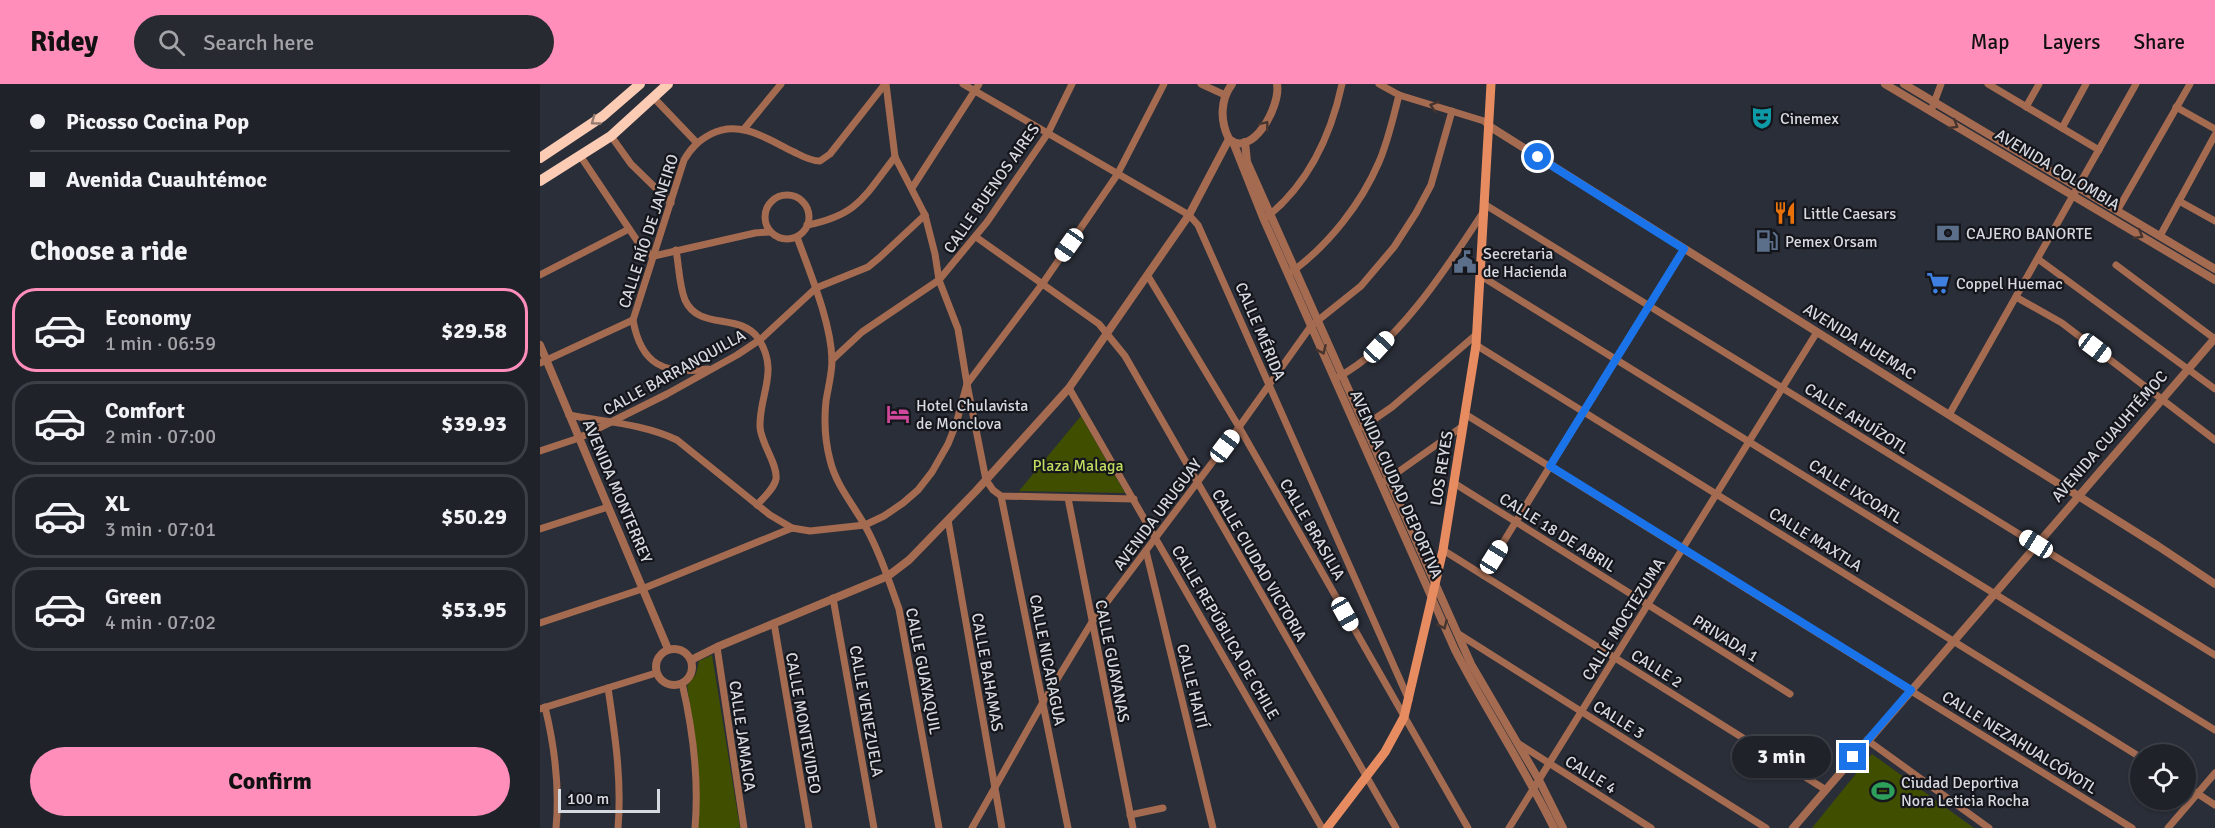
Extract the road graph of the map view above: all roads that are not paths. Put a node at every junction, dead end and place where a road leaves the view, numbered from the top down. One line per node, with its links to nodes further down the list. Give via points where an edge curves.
1 (640, 84): 44 (highway, one-way to 44, via 603,116)
2 (668, 84): 25 (highway)
3 (781, 84): 33 (street)
4 (885, 84): 33 (street, via 820,161 807,159); 43 (street)
5 (963, 84): 22 (street, CALLE MÉRIDA)
6 (1072, 84): 35 (street, CALLE BUENOS AIRES)
7 (1164, 84): 45 (street)
8 (1201, 84): 24 (street)
9 (1232, 84): 24 (street)
10 (1277, 84): 39 (street, one-way to 10, via 1259,133 1273,114)
11 (1342, 84): 56 (street, via 1329,130 1315,160 1286,201)
12 (1379, 84): 23 (street)
13 (1491, 84): 31 (main road, LOS REYES)
14 (1885, 84): 30 (street, AVENIDA COLOMBIA)
15 (1904, 84): 26 (street, AVENIDA COLOMBIA)
16 (1941, 84): 26 (street)
17 (1989, 84): 27 (street)
18 (2039, 84): 27 (street)
19 (2086, 84): 32 (street)
20 (2136, 84): 41 (street)
21 (2190, 84): 28 (street)
22 (977, 88): 35 (street, CALLE MÉRIDA); 48 (street)
23 (1399, 95): 29 (street, one-way to 23); 70 (street, via 1388,139 1369,182 1334,233)
24 (1225, 96): 38 (street, AVENIDA CIUDAD DEPORTIVA, via 1222,112)
25 (654, 98): 37 (highway); 40 (street)
26 (1934, 102): 30 (street); 47 (street, AVENIDA COLOMBIA)
27 (2026, 107): 32 (street)
28 (2176, 107): 34 (street); 53 (street)
29 (1452, 111): 31 (street); 81 (street, AVENIDA URUGUAY, via 1431,184 1411,222 1376,270)
30 (1931, 111): 49 (street, AVENIDA COLOMBIA, one-way to 49)
31 (1489, 126): 52 (main road, LOS REYES); 64 (street, AVENIDA HUEMAC)
32 (2062, 128): 41 (street)
33 (744, 129): 40 (street, CALLE RÍO DE JANEIRO, via 726,128)
34 (2215, 129)
35 (1048, 133): 45 (street, CALLE MÉRIDA); 63 (street, CALLE BUENOS AIRES)
36 (2215, 135): 50 (street)
37 (611, 136): 42 (highway); 51 (street, via 631,164)
38 (1231, 140): 39 (street); 55 (street); 56 (street, AVENIDA CIUDAD DEPORTIVA)
39 (1245, 142): 56 (street, AVENIDA CIUDAD DEPORTIVA, via 1247,162)
40 (697, 143): 51 (street, CALLE RÍO DE JANEIRO, via 684,159)
41 (2099, 150): 47 (street)
42 (581, 157): 46 (highway); 59 (street)
43 (895, 157): 48 (street); 58 (street, via 850,210 826,222)
44 (540, 158)
45 (1117, 175): 55 (street, CALLE MÉRIDA); 76 (street)
46 (540, 182)
47 (2078, 187): 49 (street); 53 (street, AVENIDA COLOMBIA)
48 (912, 188): 54 (street)
49 (2073, 196): 67 (street); 75 (street, AVENIDA COLOMBIA, one-way to 75)
50 (2180, 201): 57 (street); 61 (street)
51 (670, 203): 66 (street, CALLE RÍO DE JANEIRO)
52 (1484, 208): 73 (main road, LOS REYES); 79 (street, CALLE AHUÍZOTL); 94 (street, via 1449,264 1407,317 1371,354)
53 (2117, 211): 61 (street, AVENIDA COLOMBIA)
54 (925, 215): 74 (street); 77 (street, CALLE BARRANQUILLA, via 868,267)
55 (1189, 215): 72 (street); 96 (street, CALLE MÉRIDA, via 1202,231)
56 (1267, 217): 70 (street, AVENIDA CIUDAD DEPORTIVA)
57 (2215, 220)
58 (807, 225): 60 (street, via 805,205 794,196 779,196 765,211); 62 (street)
59 (629, 229): 66 (street, via 644,251); 71 (street)
60 (769, 232): 62 (street, via 783,240); 65 (street)
61 (2160, 236): 69 (street, AVENIDA COLOMBIA)
62 (798, 237): 77 (street, CALLE GUAYAQUIL)
63 (976, 237): 74 (street, CALLE BUENOS AIRES); 76 (street, CALLE CIUDAD VICTORIA)
64 (1684, 249): 79 (street); 82 (street, AVENIDA HUEMAC)
65 (676, 250): 66 (street); 86 (street, via 684,298 690,309 705,319 747,327)
66 (654, 256): 80 (street, CALLE RÍO DE JANEIRO)
67 (2038, 259): 78 (street); 93 (street)
68 (2116, 265): 85 (street)
69 (2215, 269)
70 (1291, 272): 81 (street, AVENIDA CIUDAD DEPORTIVA)
71 (540, 275)
72 (1148, 276): 83 (street); 107 (street, CALLE BRASILIA)
73 (1481, 276): 84 (main road, LOS REYES); 89 (street, CALLE IXCOATL)
74 (939, 280): 90 (street, CALLE BUENOS AIRES, via 862,332); 95 (street, via 958,329)
75 (2215, 280)
76 (1043, 283): 83 (street, CALLE CIUDAD VICTORIA); 95 (street)
77 (816, 288): 86 (street, CALLE BARRANQUILLA); 90 (street, CALLE GUAYAQUIL)
78 (2016, 297): 100 (street, via 2062,323); 104 (street)
79 (1649, 305): 89 (street); 97 (street, CALLE AHUÍZOTL)
80 (633, 320): 91 (street, CALLE RÍO DE JANEIRO); 92 (street, via 639,344 652,362 693,371)
81 (1314, 323): 94 (street, AVENIDA CIUDAD DEPORTIVA); 96 (street, AVENIDA URUGUAY)
82 (1817, 332): 97 (street, CALLE MOCTEZUMA); 104 (street, AVENIDA HUEMAC)
83 (1108, 333): 98 (street); 116 (street, CALLE CIUDAD VICTORIA)
84 (1477, 334): 88 (main road, LOS REYES); 108 (street, via 1392,407)
85 (2215, 338): 93 (street, AVENIDA CUAUHTÉMOC)
86 (759, 340): 92 (street, CALLE BARRANQUILLA); 123 (street, via 769,376 760,436 776,479)
87 (540, 345): 91 (street, AVENIDA MONTERREY)
88 (1476, 345): 101 (street, CALLE MAXTLA); 102 (main road, LOS REYES)
89 (1616, 359): 101 (street); 110 (street, CALLE IXCOATL)
90 (832, 360): 127 (street, CALLE GUAYAQUIL, via 825,433 829,457 847,500)
91 (543, 362): 103 (street, AVENIDA MONTERREY)
92 (713, 368): 105 (street, CALLE BARRANQUILLA)
93 (2188, 368): 99 (street); 100 (street, AVENIDA CUAUHTÉMOC)
94 (1338, 377): 108 (street, AVENIDA CIUDAD DEPORTIVA)
95 (967, 384): 114 (street); 127 (street, via 956,424 932,472 903,503)
96 (1269, 384): 107 (street, AVENIDA URUGUAY); 159 (street, CALLE MÉRIDA)
97 (1782, 387): 110 (street, CALLE MOCTEZUMA); 131 (street, CALLE AHUÍZOTL)
98 (1070, 388): 114 (street); 122 (street, CALLE REPÚBLICA DE CHILE)
99 (2215, 389)
100 (2161, 399): 111 (street); 120 (street, AVENIDA CUAUHTÉMOC)
101 (1584, 412): 113 (street); 118 (street, CALLE MAXTLA)
102 (1465, 414): 106 (main road, LOS REYES); 113 (street, CALLE NEZAHUALCÓYOTL)
103 (569, 415): 105 (street); 109 (street, AVENIDA MONTERREY)
104 (1949, 415): 120 (street, AVENIDA HUEMAC)
105 (611, 422): 109 (street, CALLE BARRANQUILLA); 123 (street, via 663,433 677,440)
106 (1463, 426): 115 (street); 117 (main road, LOS REYES)
107 (1239, 427): 116 (street, AVENIDA URUGUAY); 163 (street, CALLE BRASILIA)
108 (1361, 428): 115 (street, AVENIDA CIUDAD DEPORTIVA)
109 (579, 438): 112 (street, CALLE BARRANQUILLA); 124 (street, AVENIDA MONTERREY)
110 (1750, 440): 118 (street, CALLE MOCTEZUMA); 140 (street, CALLE IXCOATL)
111 (2215, 440)
112 (540, 451)
113 (1550, 466): 126 (street); 132 (street, CALLE NEZAHUALCÓYOTL)
114 (986, 480): 119 (street); 125 (street)
115 (1385, 481): 137 (street, AVENIDA CIUDAD DEPORTIVA); 141 (street, AVENIDA CIUDAD DEPORTIVA)
116 (1197, 483): 130 (street, AVENIDA URUGUAY); 170 (street, CALLE CIUDAD VICTORIA)
117 (1454, 483): 126 (street, CALLE 18 DE ABRIL); 133 (main road, LOS REYES)
118 (1716, 494): 132 (street, CALLE MOCTEZUMA); 148 (street, CALLE MAXTLA)
119 (1001, 496): 121 (street); 160 (street, CALLE NICARAGUA)
120 (2078, 496): 131 (street, AVENIDA CUAUHTÉMOC); 138 (street, AVENIDA HUEMAC)
121 (1068, 498): 122 (street); 144 (street, CALLE GUAYANAS)
122 (1134, 499): 130 (street, CALLE REPÚBLICA DE CHILE)
123 (757, 505): 128 (street)
124 (608, 507): 129 (street); 139 (street, AVENIDA MONTERREY)
125 (948, 520): 136 (street); 172 (street, CALLE BAHAMAS)
126 (1516, 521): 135 (street); 143 (street, CALLE 18 DE ABRIL)
127 (865, 525): 128 (street, via 810,531); 136 (street, CALLE GUAYAQUIL)
128 (792, 528): 139 (street)
129 (540, 529)
130 (1156, 538): 134 (street, AVENIDA URUGUAY); 190 (street, CALLE REPÚBLICA DE CHILE)
131 (2036, 544): 140 (street, AVENIDA CUAUHTÉMOC); 151 (street, CALLE AHUÍZOTL)
132 (1682, 549): 143 (street, CALLE MOCTEZUMA); 157 (street, CALLE NEZAHUALCÓYOTL)
133 (1443, 550): 135 (street, CALLE 2); 137 (main road, LOS REYES)
134 (1146, 551): 144 (street, AVENIDA URUGUAY); 189 (street, CALLE HAITÍ)
135 (1483, 575): 152 (street, CALLE 2)
136 (888, 576): 142 (street); 184 (street, CALLE GUAYAQUIL, via 903,629)
137 (1435, 582): 141 (main road, LOS REYES); 147 (street, AVENIDA CIUDAD DEPORTIVA)
138 (2215, 584)
139 (642, 589): 145 (street); 150 (street, AVENIDA MONTERREY)
140 (1994, 593): 148 (street, AVENIDA CUAUHTÉMOC); 164 (street, CALLE IXCOATL)
141 (1431, 597): 159 (main road, LOS REYES); 171 (street, AVENIDA CIUDAD DEPORTIVA, one-way to 171, via 1479,696)
142 (833, 598): 146 (street); 183 (street, CALLE VENEZUELA)
143 (1648, 604): 152 (street, CALLE MOCTEZUMA); 158 (street, PRIVADA 1)
144 (1092, 622): 160 (street, AVENIDA URUGUAY); 177 (street, CALLE GUAYANAS)
145 (540, 623)
146 (774, 623): 149 (street); 182 (street, CALLE MONTEVIDEO)
147 (1457, 633): 162 (street, CALLE 3); 166 (street, AVENIDA CIUDAD DEPORTIVA)
148 (1954, 640): 157 (street, AVENIDA CUAUHTÉMOC); 167 (street, CALLE MAXTLA)
149 (717, 647): 153 (street); 181 (street, CALLE JAMAICA)
150 (668, 649): 153 (street, via 679,649); 154 (street, via 658,656)
151 (2215, 656)
152 (1615, 658): 162 (street, CALLE MOCTEZUMA); 173 (street, CALLE 2)
153 (691, 660): 155 (street, via 692,671)
154 (656, 673): 155 (street, via 670,685); 156 (street)
155 (682, 683): 180 (street, via 696,782)
156 (608, 688): 161 (street); 179 (street, via 619,769)
157 (1911, 690): 165 (street, AVENIDA CUAUHTÉMOC); 200 (street, CALLE NEZAHUALCÓYOTL)
158 (1790, 694)
159 (1409, 700): 163 (main road, LOS REYES)
160 (1042, 704): 172 (street, AVENIDA URUGUAY); 187 (street, CALLE NICARAGUA)
161 (542, 708): 178 (street, via 557,767)
162 (1581, 711): 168 (street, CALLE MOCTEZUMA); 197 (street, CALLE 3)
163 (1404, 717): 170 (main road, LOS REYES); 192 (street, CALLE BRASILIA)
164 (2215, 730)
165 (1867, 740): 173 (street, AVENIDA CUAUHTÉMOC); 199 (street)
166 (1516, 743): 168 (street, CALLE 4); 171 (street, AVENIDA CIUDAD DEPORTIVA)
167 (2130, 751)
168 (1549, 763): 171 (street, CALLE MOCTEZUMA); 196 (street, CALLE 4)
169 (2215, 773): 174 (street)
170 (1367, 776): 190 (main road, LOS REYES); 191 (street, CALLE CIUDAD VICTORIA)
171 (1536, 784): 193 (street, CALLE MOCTEZUMA); 194 (street, AVENIDA CIUDAD DEPORTIVA); 195 (street, AVENIDA CIUDAD DEPORTIVA)
172 (994, 790): 185 (street, AVENIDA URUGUAY); 186 (street, CALLE BAHAMAS)
173 (1826, 790): 198 (street, AVENIDA CUAUHTÉMOC)
174 (2198, 793): 175 (street); 201 (street)
175 (2215, 805)
176 (1163, 808): 177 (street)
177 (1130, 815): 188 (street, CALLE GUAYANAS)
178 (556, 828)
179 (618, 828)
180 (695, 828)
181 (744, 828)
182 (809, 828)
183 (874, 828)
184 (939, 828)
185 (972, 828)
186 (1002, 828)
187 (1068, 828)
188 (1132, 828)
189 (1213, 828)
190 (1325, 828)
191 (1396, 828)
192 (1468, 828)
193 (1509, 828)
194 (1554, 828)
195 (1563, 828)
196 (1651, 828)
197 (1766, 828)
198 (1792, 828)
199 (1989, 828)
200 (2132, 828)
201 (2168, 828)

